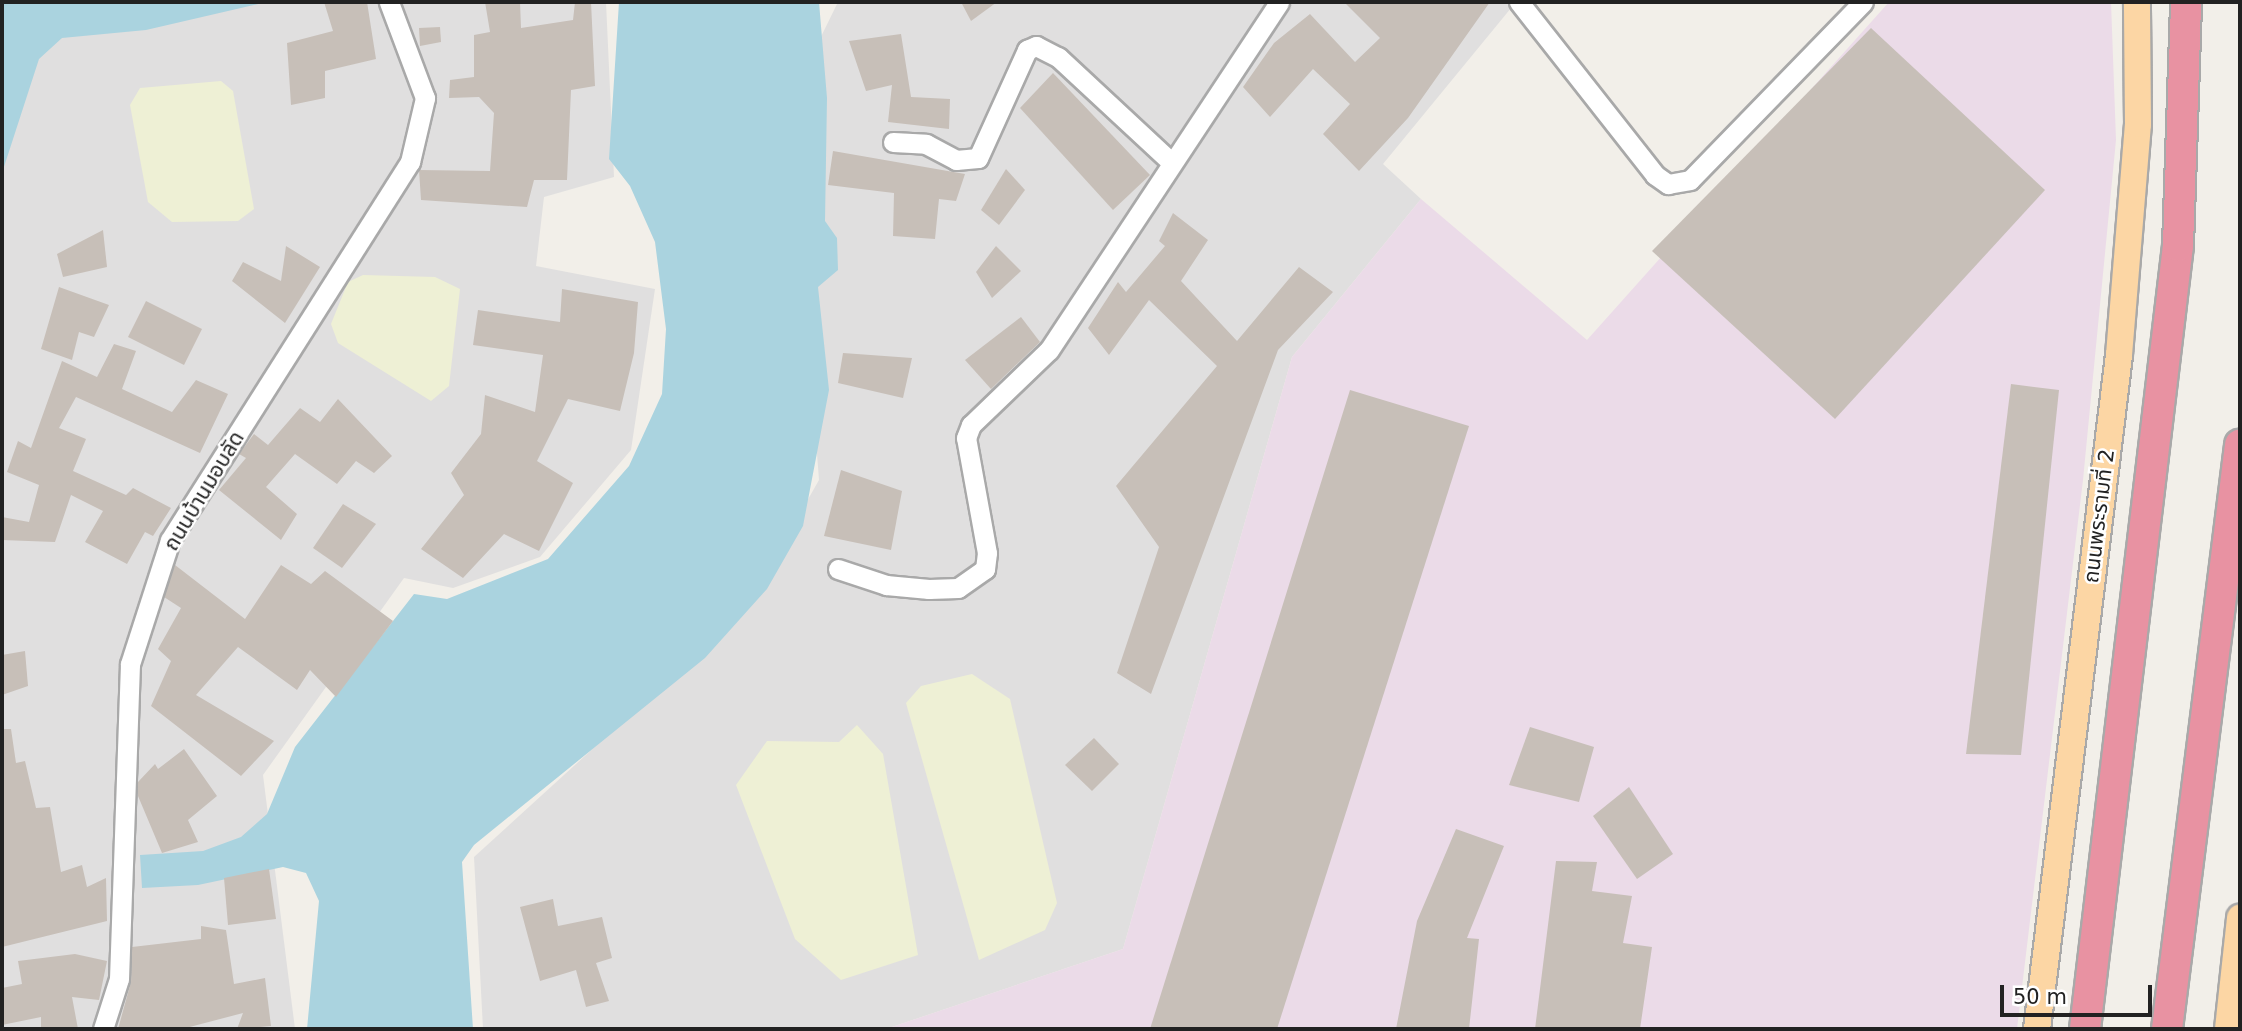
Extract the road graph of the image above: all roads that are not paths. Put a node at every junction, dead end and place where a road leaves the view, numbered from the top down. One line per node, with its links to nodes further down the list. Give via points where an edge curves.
1 (389, 2): 12 (street, ถนนบ้านมอบลัด, via 425,98 410,162 170,540 130,664 118,979)
2 (1279, 2): 8 (street)
3 (1519, 2): 4 (street, via 1655,175 1668,184 1690,180)
4 (1863, 2)
5 (2137, 2): 13 (main road, ถนนพระรามที่ 2, via 2138,124 2119,355)
6 (2186, 2): 14 (highway, via 2178,246)
7 (893, 142): 8 (street, via 926,144 956,160 978,158 1027,50 1036,46 1058,57)
8 (1170, 161): 10 (street, via 1049,350 971,425 966,438 987,553 985,569 958,588 929,589 886,585)
9 (2240, 445): 15 (highway)
10 (838, 569)
11 (2240, 918): 16 (main road)
12 (103, 1029)
13 (2037, 1029)
14 (2085, 1029)
15 (2167, 1029)
16 (2228, 1029)

